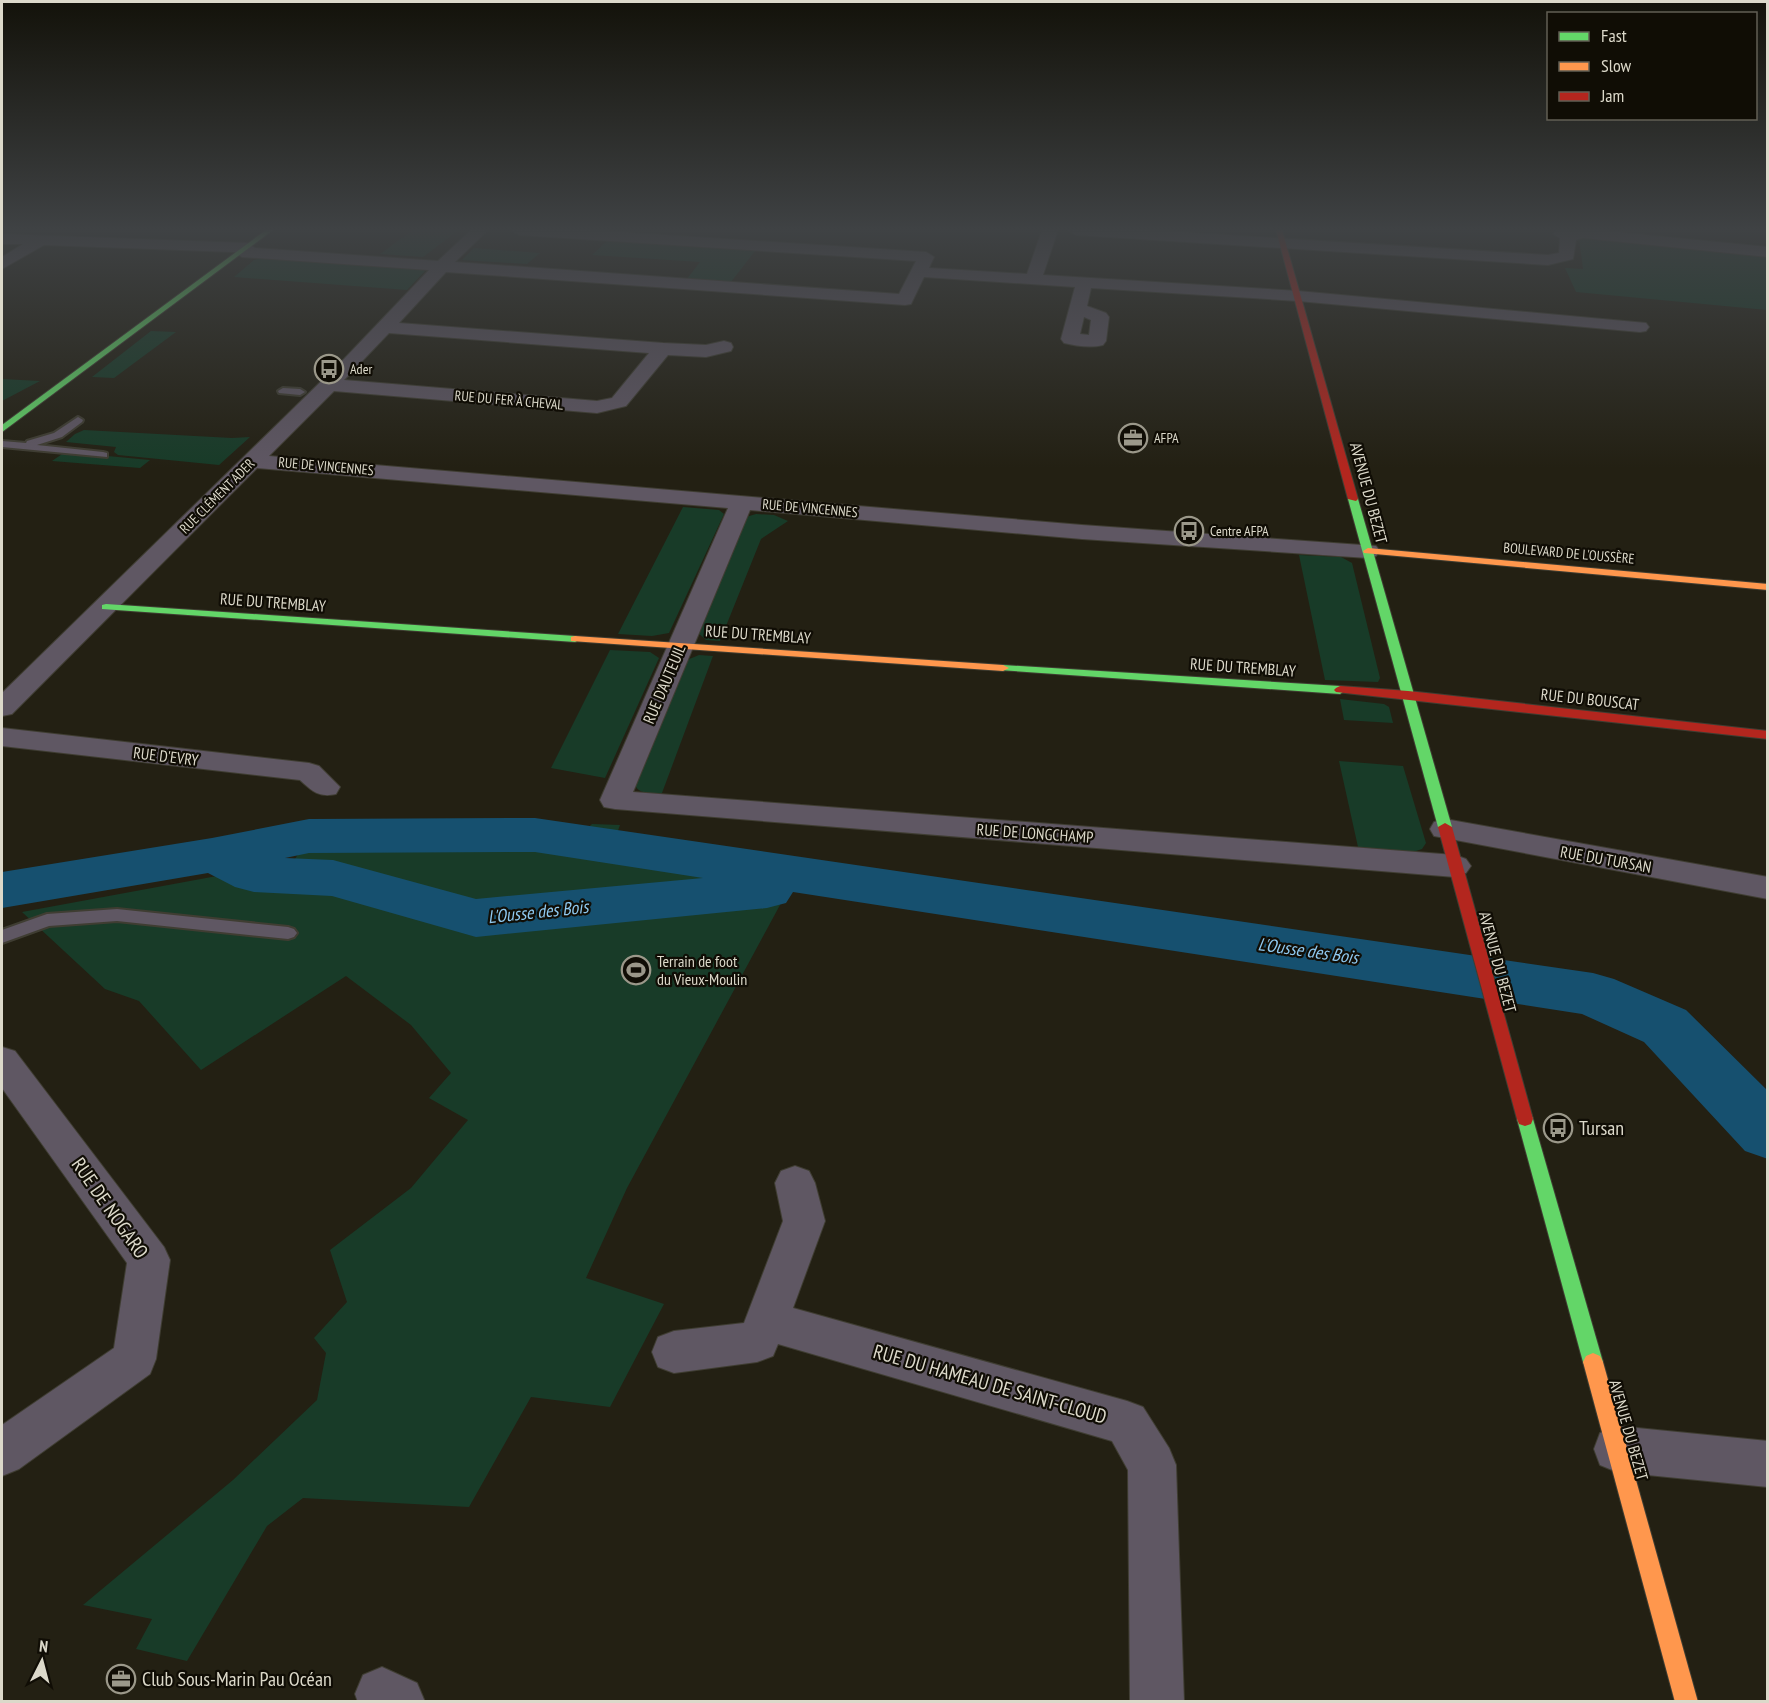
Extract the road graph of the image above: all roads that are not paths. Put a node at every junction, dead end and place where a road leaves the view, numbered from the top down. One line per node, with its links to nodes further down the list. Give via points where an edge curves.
1 (163, 309): 9 (street)
2 (401, 309): 5 (street, RUE CLÉMENT ADER)
3 (1302, 309): 21 (street, AVENUE DU BEZET)
4 (1447, 309): 6 (street)
5 (385, 327): 8 (street); 10 (street, RUE CLÉMENT ADER)
6 (1640, 327)
7 (724, 347): 8 (street, via 706,351)
8 (663, 349): 10 (street, RUE DU FER À CHEVAL, via 620,402 597,407)
9 (78, 372): 13 (street); 15 (street)
10 (328, 385): 19 (street, RUE CLÉMENT ADER)
11 (283, 391): 12 (lane)
12 (300, 392)
13 (20, 398)
14 (78, 420): 17 (lane, via 58,435)
15 (2, 429)
16 (2, 444): 17 (lane)
17 (24, 445): 18 (lane)
18 (104, 455)
19 (252, 460): 20 (street, RUE DE VINCENNES); 23 (street, RUE CLÉMENT ADER)
20 (742, 502): 21 (street, RUE DE VINCENNES, via 1082,532); 24 (street, RUE D'AUTEUIL)
21 (1368, 551): 22 (street, BOULEVARD DE L'OUSSÈRE); 25 (street, AVENUE DU BEZET)
22 (1767, 587)
23 (106, 607): 24 (street, RUE DU TREMBLAY); 26 (street, RUE CLÉMENT ADER)
24 (680, 645): 25 (street, RUE DU TREMBLAY); 30 (street, RUE D'AUTEUIL)
25 (1408, 695): 27 (street, RUE DU BOUSCAT); 31 (street, AVENUE DU BEZET)
26 (2, 708)
27 (1767, 735)
28 (2, 737): 29 (street, RUE D'EVRY, via 309,772)
29 (325, 787)
30 (615, 800): 32 (street, RUE DE LONGCHAMP)
31 (1445, 829): 32 (street, AVENUE DU BEZET); 33 (street, RUE DU TURSAN)
32 (1455, 866): 40 (street, AVENUE DU BEZET)
33 (1767, 888)
34 (288, 933): 35 (lane, via 117,915 47,920)
35 (2, 938)
36 (2, 1061): 41 (street, RUE DE NOGARO, via 149,1260 134,1359)
37 (795, 1184): 38 (street, via 804,1221)
38 (767, 1321): 39 (street, via 757,1342); 43 (street, RUE DU HAMEAU DE SAINT-CLOUD, via 1127,1423 1152,1465)
39 (674, 1352)
40 (1617, 1449): 42 (street); 44 (street, AVENUE DU BEZET)
41 (2, 1453)
42 (1767, 1464)
43 (1157, 1701)
44 (1687, 1701)

